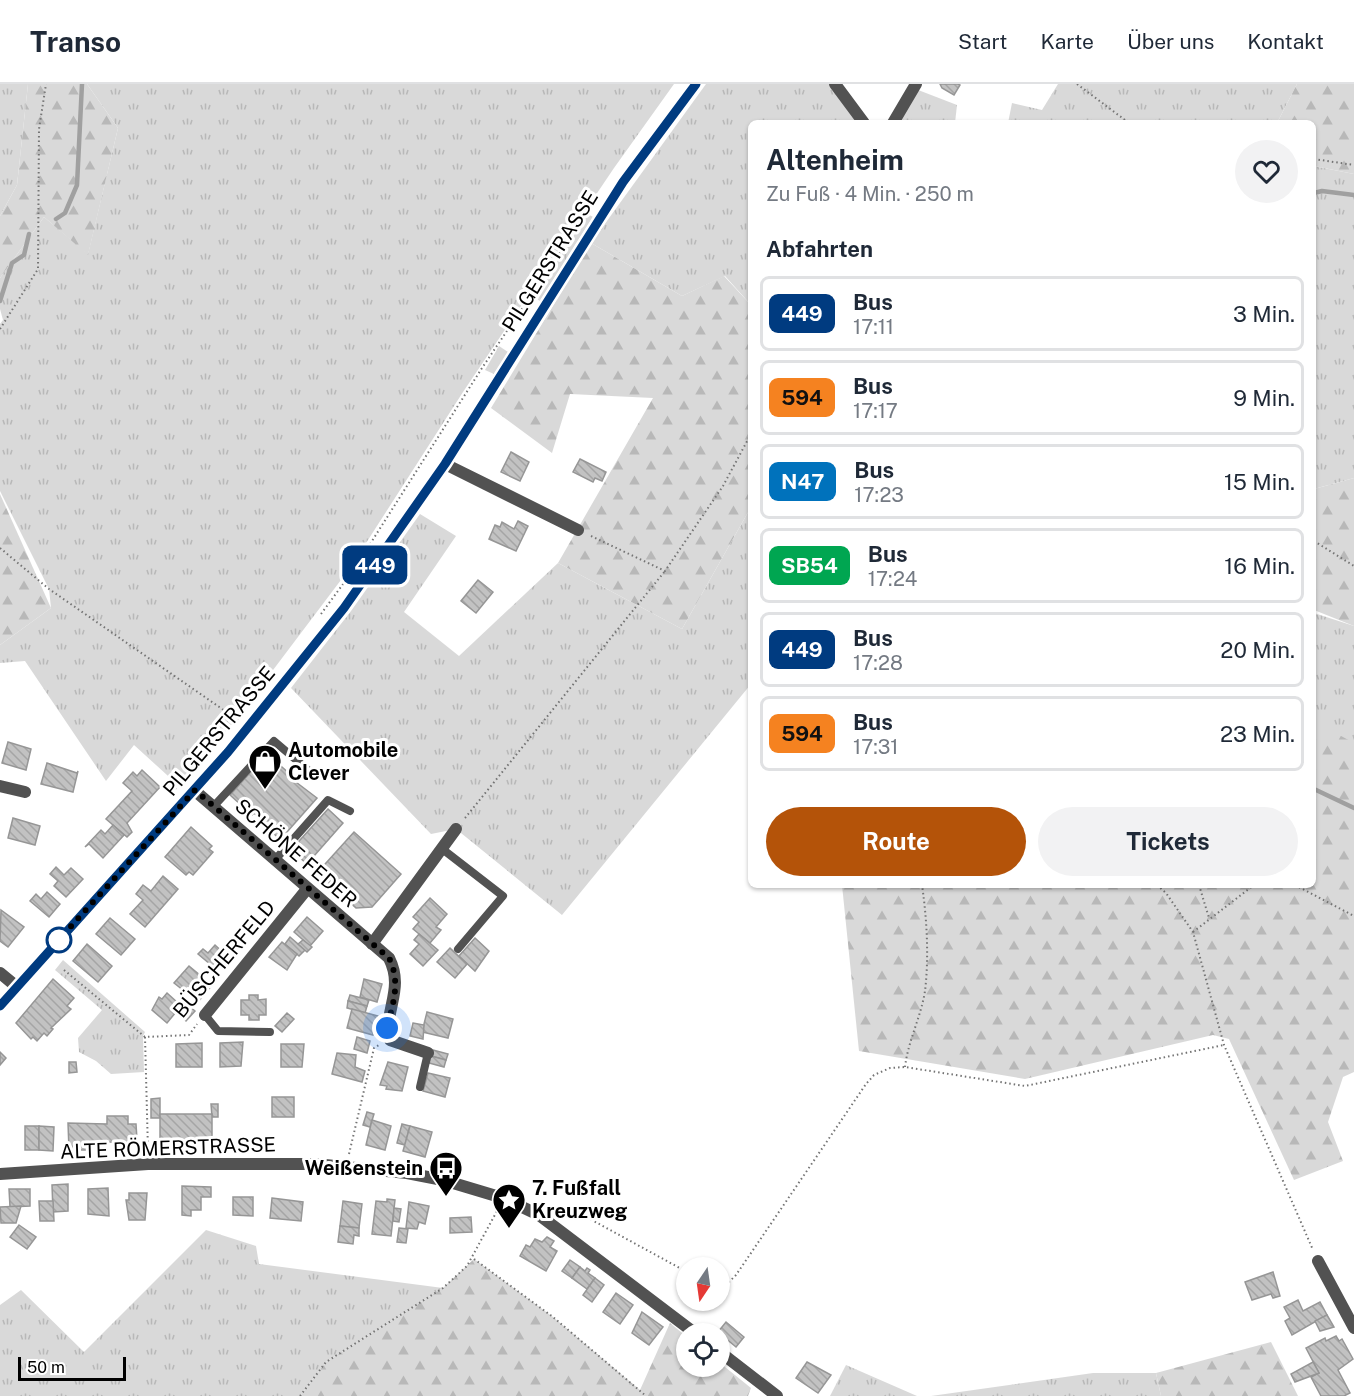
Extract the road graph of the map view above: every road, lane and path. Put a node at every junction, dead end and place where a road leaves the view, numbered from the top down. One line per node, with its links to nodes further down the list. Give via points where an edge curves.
1 (46, 84): 12 (path, via 39,129 38,270)
2 (696, 84): 14 (main road, PILGERSTRASSE, via 623,182)
3 (835, 84): 6 (street)
4 (916, 84): 7 (street)
5 (1077, 84): 8 (path)
6 (862, 120)
7 (895, 120)
8 (1125, 120)
9 (1316, 159): 10 (path)
10 (1354, 165)
11 (584, 217): 19 (path)
12 (0, 329)
13 (748, 440): 20 (path, via 723,486)
14 (445, 464): 15 (street); 26 (main road, PILGERSTRASSE, via 344,608)
15 (578, 530): 20 (path)
16 (1316, 542): 18 (path)
17 (0, 548): 23 (path, via 49,589 237,719)
18 (1354, 566)
19 (353, 570)
20 (665, 571): 30 (path)
21 (346, 580): 22 (path)
22 (318, 617)
23 (244, 711)
24 (308, 770): 28 (lane, via 274,741)
25 (0, 786): 27 (street)
26 (195, 790): 28 (street, SCHÖNE FEDER); 46 (main road, PILGERSTRASSE)
27 (25, 792)
28 (213, 807): 32 (street, SCHÖNE FEDER)
29 (350, 811): 32 (lane, via 328,800)
30 (456, 829): 31 (street)
31 (441, 848): 42 (street); 43 (lane, via 503,896)
32 (274, 861): 38 (street, SCHÖNE FEDER)
33 (922, 888): 54 (path, via 925,991)
34 (1160, 888): 41 (path)
35 (1200, 888): 40 (path)
36 (1250, 888): 40 (path)
37 (1300, 888): 39 (path)
38 (307, 889): 42 (street, SCHÖNE FEDER); 48 (street, BÜSCHERFELD)
39 (1354, 916)
40 (1209, 918): 41 (path)
41 (1193, 932): 52 (path)
42 (372, 944): 51 (street, SCHÖNE FEDER, via 389,958 395,970 397,983 387,1028)
43 (458, 949)
44 (64, 970): 50 (path)
45 (0, 973): 46 (street)
46 (17, 987): 47 (main road, PILGERSTRASSE)
47 (0, 1006)
48 (205, 1015): 49 (lane, via 218,1031); 50 (path, BÜSCHERFELD, via 189,1035)
49 (270, 1032)
50 (145, 1037): 56 (path)
51 (390, 1040): 53 (street); 57 (path, via 374,1047)
52 (1224, 1046): 54 (path, via 1025,1086); 62 (path)
53 (428, 1053): 55 (lane)
54 (905, 1067): 64 (path, via 890,1068 874,1075 866,1084)
55 (420, 1087)
56 (148, 1164): 57 (street, ALTE RÖMERSTRASSE); 58 (street, ALTE RÖMERSTRASSE)
57 (346, 1165): 59 (street, ALTE RÖMERSTRASSE, via 443,1180)
58 (0, 1174)
59 (503, 1198): 60 (street); 61 (path)
60 (539, 1215): 63 (path, via 558,1210 590,1219); 65 (street)
61 (474, 1258): 68 (path, via 443,1288 326,1362); 69 (path, via 553,1317)
62 (1318, 1261): 66 (street)
63 (676, 1266)
64 (730, 1281)
65 (681, 1323)
66 (1354, 1328)
67 (730, 1360): 70 (street)
68 (300, 1396)
69 (646, 1396)
70 (777, 1396)

